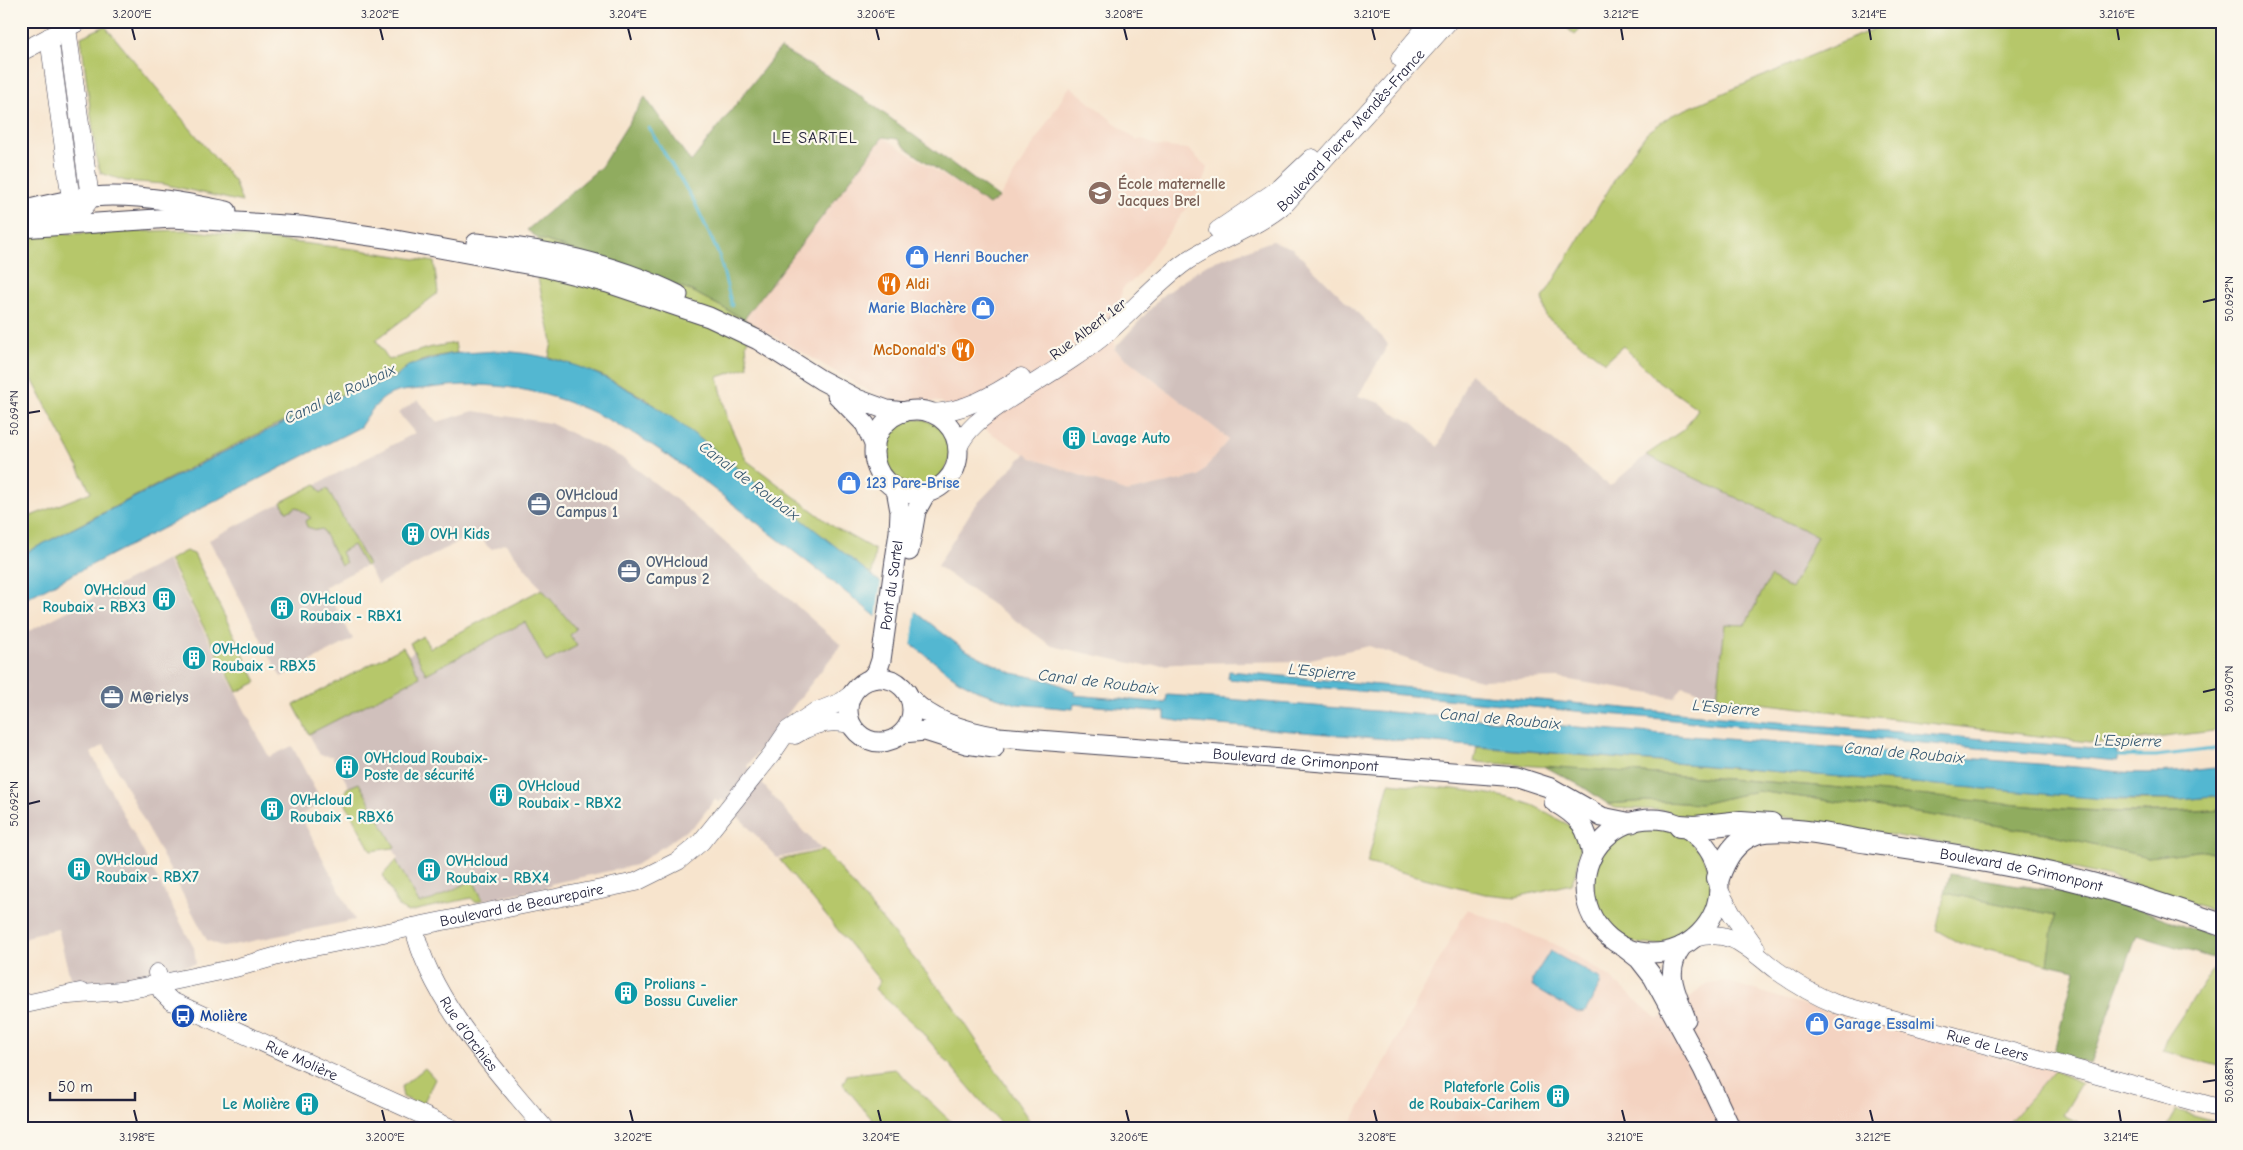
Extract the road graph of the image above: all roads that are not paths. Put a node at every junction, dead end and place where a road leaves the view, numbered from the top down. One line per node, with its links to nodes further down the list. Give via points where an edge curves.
1 (1431, 21): 6 (street, Boulevard Pierre Mendès-France)
2 (1448, 21): 6 (street, Boulevard Pierre Mendès-France, via 1293,196)
3 (74, 25): 4 (street); 5 (street)
4 (35, 44): 5 (street)
5 (80, 203): 7 (main road); 8 (street, via 64,214); 9 (street); 10 (main road, via 111,196 150,198)
6 (1264, 209): 14 (street, Rue Albert 1er, via 1176,258 1109,318 1011,384 955,410); 16 (street, Rue Albert 1er, via 1174,271 1093,344 985,416 968,432)
7 (21, 211)
8 (21, 219)
9 (94, 222): 10 (main road, via 172,218); 11 (main road)
10 (301, 226): 12 (main road, via 385,238 589,278 686,308 731,326)
11 (21, 228)
12 (821, 380): 13 (main road, via 873,406); 15 (main road, via 861,419)
13 (904, 412): 14 (main road); 15 (main road, via 883,427)
14 (930, 413): 16 (main road, via 951,429)
15 (875, 446): 17 (main road, via 878,471)
16 (958, 448): 18 (main road, via 957,463 951,476 941,486)
17 (896, 489): 18 (main road, via 911,494); 19 (main road, Pont du Sartel)
18 (926, 493): 19 (main road, Pont du Sartel)
19 (905, 532): 20 (main road, Pont du Sartel)
20 (888, 661): 21 (main road, Pont du Sartel); 22 (main road, Pont du Sartel)
21 (870, 679): 22 (main road, via 887,678); 23 (main road)
22 (898, 683): 24 (main road)
23 (853, 693): 25 (main road, via 848,711); 28 (street, via 795,725 783,735)
24 (911, 699): 26 (main road, via 912,715); 27 (main road, Boulevard de Grimonpont, via 930,714 979,734)
25 (852, 725): 26 (main road, via 861,736 878,742 891,740); 28 (street, via 831,722 815,725)
26 (903, 733): 27 (main road, Boulevard de Grimonpont, via 925,731 966,744 1034,751)
27 (1132, 747): 29 (main road, Boulevard de Grimonpont)
28 (772, 755): 36 (street, Boulevard de Beaurepaire, via 701,842 678,861 636,882)
29 (1460, 774): 30 (main road, Boulevard de Grimonpont, via 1508,776 1539,783 1602,817); 33 (main road, Boulevard de Grimonpont, via 1529,790 1561,806 1584,826)
30 (1632, 823): 31 (main road, via 1653,820); 33 (main road, via 1611,834)
31 (1680, 826): 32 (highway, Boulevard de Grimonpont, via 1763,823); 34 (main road, via 1704,844 1715,863)
32 (1816, 834): 34 (highway, Boulevard de Grimonpont, via 1773,831 1754,834 1734,847); 35 (highway, Boulevard de Grimonpont, via 2050,874 2128,894)
33 (1592, 857): 38 (main road, via 1585,883 1588,906 1600,928)
34 (1719, 884): 37 (main road, via 1712,916); 39 (street, Rue de Leers, via 1732,914)
35 (2222, 925)
36 (414, 927): 40 (street, Boulevard de Beaurepaire, via 299,950 246,956); 45 (street, Rue d'Orchies, via 423,960 453,1013)
37 (1688, 942): 38 (main road, via 1652,953); 39 (street, Rue de Leers, via 1706,935 1724,936 1741,942); 42 (main road, via 1672,966 1672,981)
38 (1621, 945): 42 (main road, via 1648,970)
39 (1763, 959): 43 (street, Rue de Leers, via 1800,986 1836,1004)
40 (158, 978): 41 (street, Boulevard de Beaurepaire, via 120,991 69,995); 44 (street, Rue Molière, via 162,992 171,1001)
41 (21, 1005)
42 (1703, 1069): 46 (main road)
43 (2222, 1109)
44 (453, 1129)
45 (545, 1129)
46 (1731, 1129)

